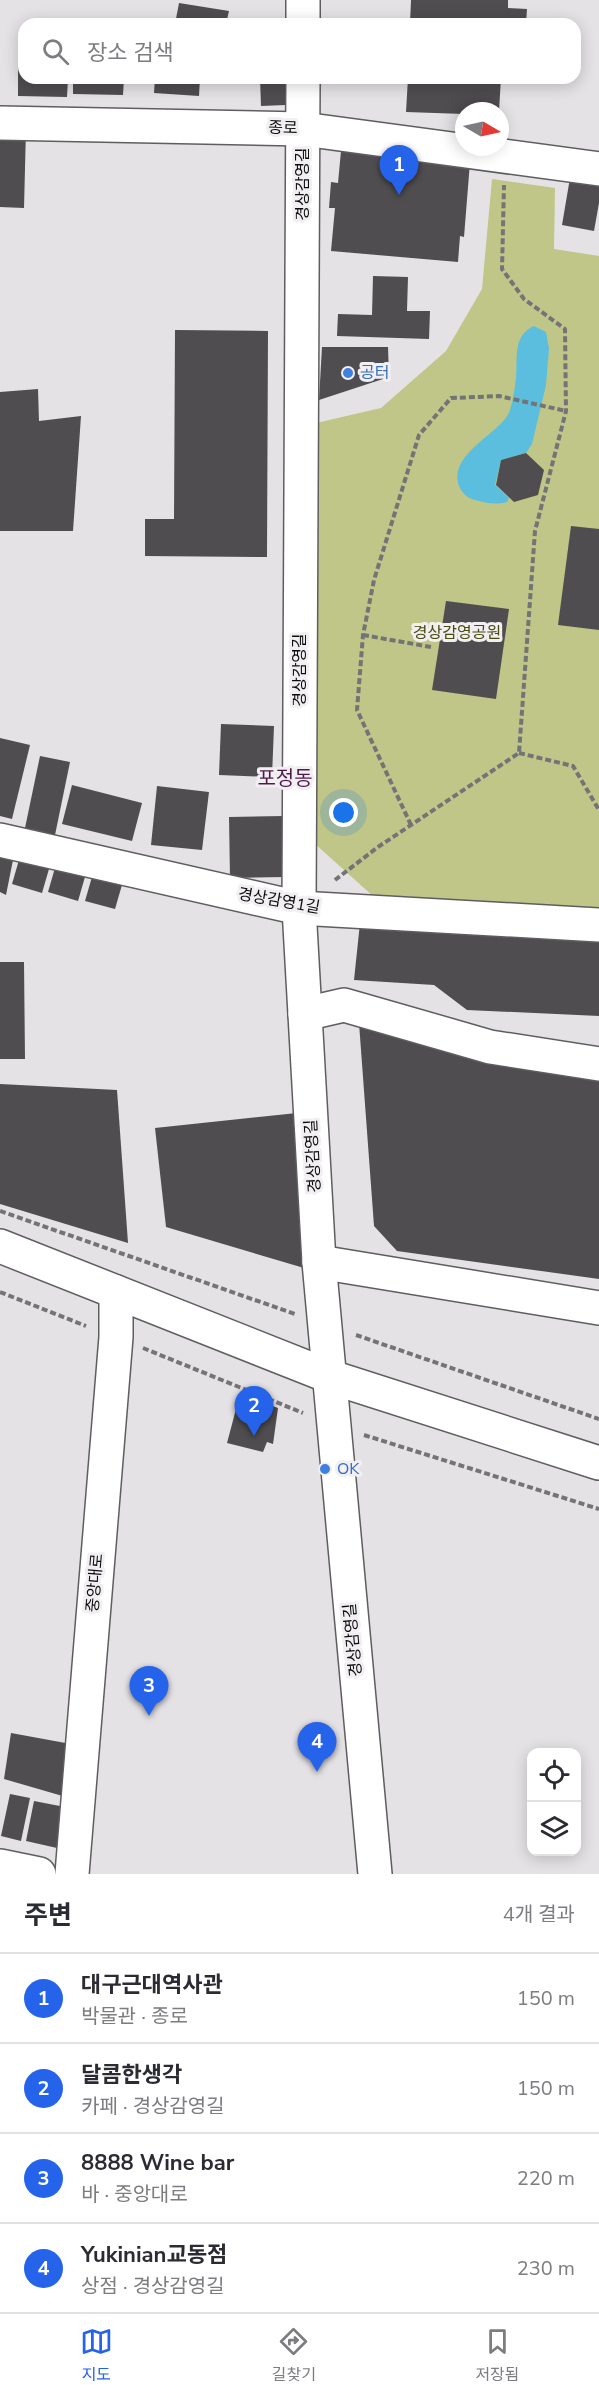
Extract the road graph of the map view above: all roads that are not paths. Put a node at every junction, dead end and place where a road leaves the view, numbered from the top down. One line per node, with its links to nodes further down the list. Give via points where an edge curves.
1 (303, 0): 2 (street)
2 (303, 18)
3 (303, 84): 5 (street, 경상감영길)
4 (0, 123): 5 (street, 종로)
5 (303, 129): 6 (street, 종로); 8 (street, 경상감영길)
6 (599, 169)
7 (0, 840): 8 (street, 경상감영1길)
8 (299, 908): 9 (street, 경상감영1길); 10 (street, 경상감영길)
9 (599, 925)
10 (305, 1014): 11 (street, via 344,1005 490,1047); 13 (street, 경상감영길)
11 (599, 1064)
12 (0, 1246): 14 (street)
13 (319, 1262): 15 (street); 16 (street, 경상감영길)
14 (116, 1292): 16 (street); 20 (street, 중앙대로, via 116,1337)
15 (599, 1308)
16 (331, 1377): 17 (street); 21 (street, 경상감영길)
17 (599, 1462)
18 (0, 1866): 19 (street)
19 (39, 1874)
20 (72, 1874)
21 (375, 1874)

